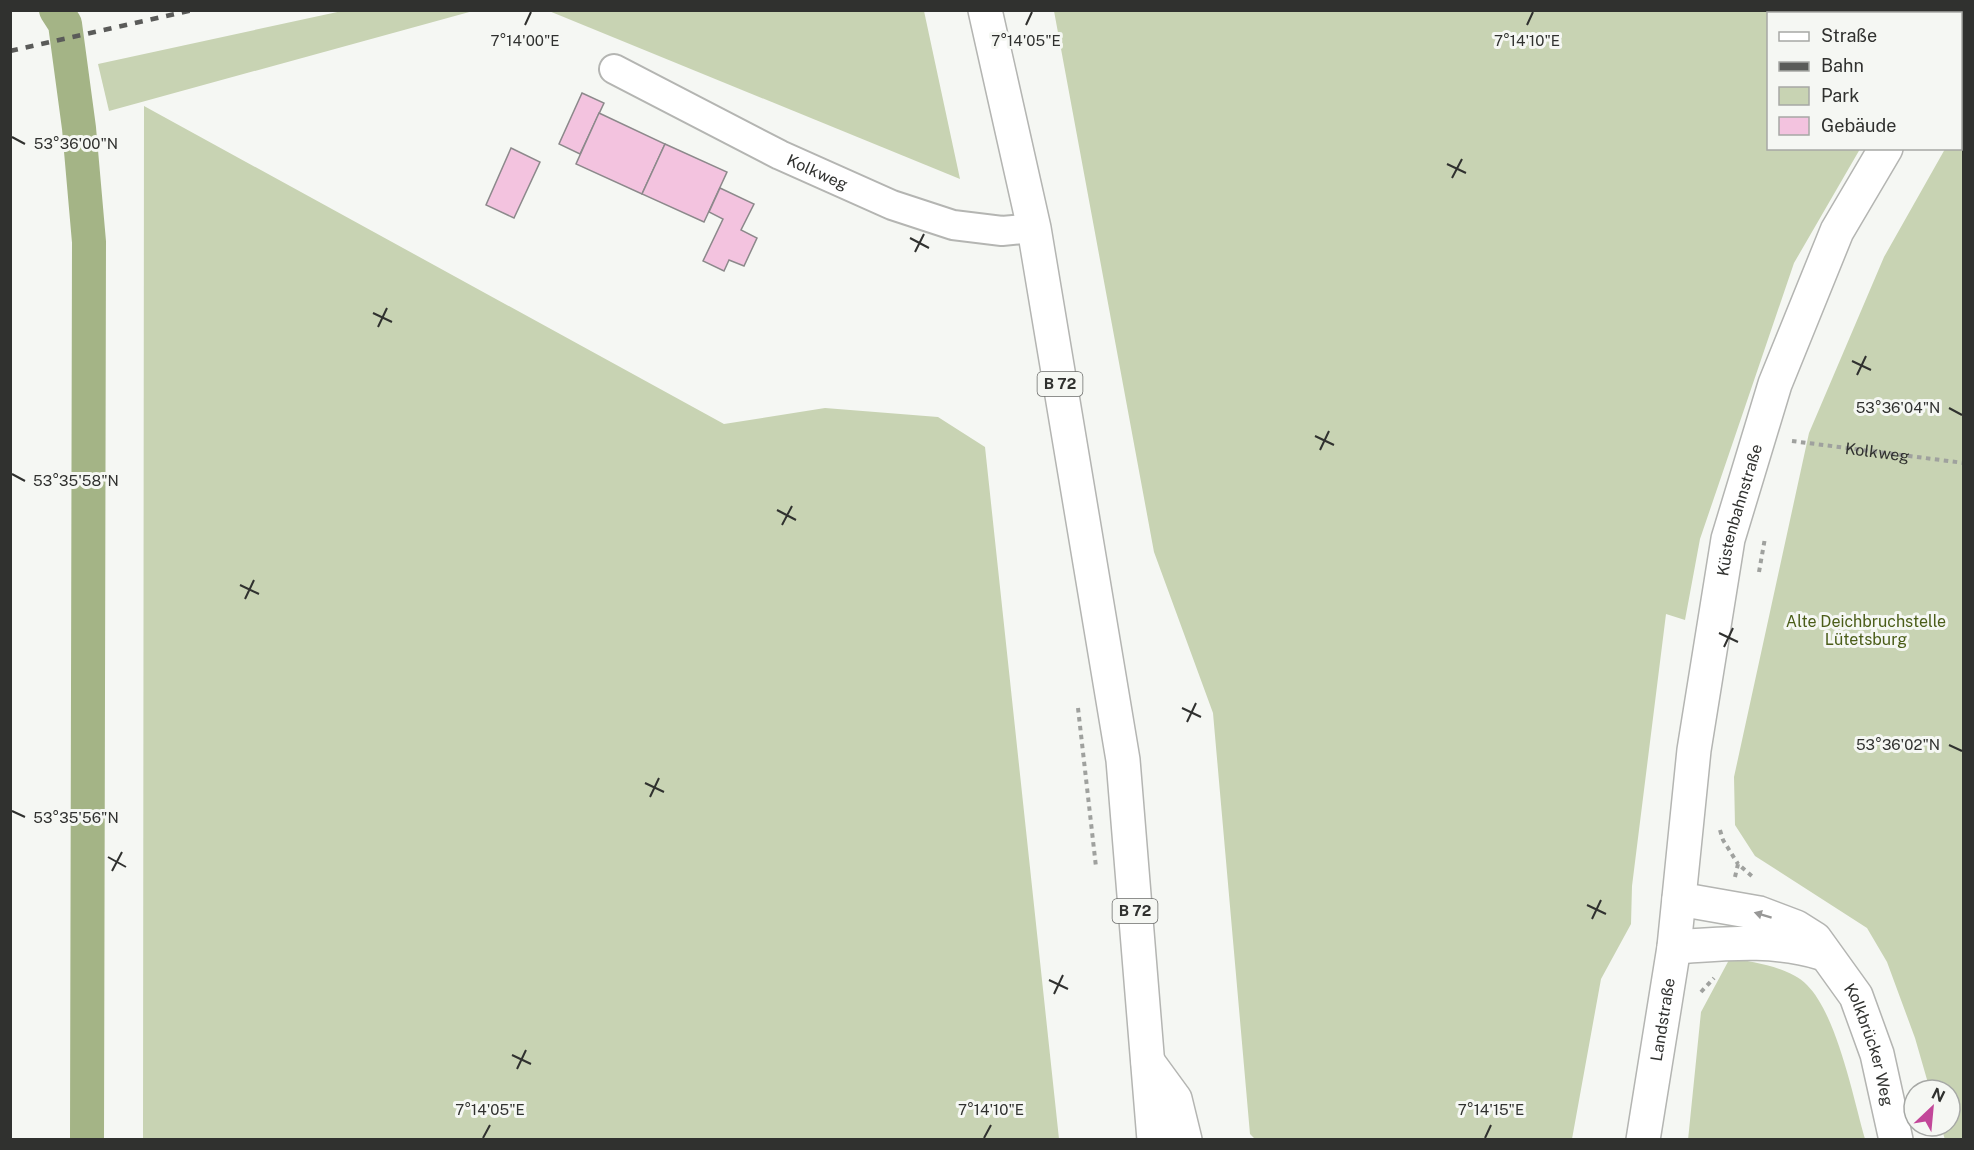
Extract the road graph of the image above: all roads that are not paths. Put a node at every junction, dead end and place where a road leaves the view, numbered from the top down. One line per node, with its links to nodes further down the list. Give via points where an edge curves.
1 (986, 10): 4 (main road, B 72)
2 (614, 69): 4 (street, Kolkweg, via 780,155 892,205 953,225 1002,231)
3 (1885, 150): 5 (main road, Küstenbahnstraße, via 1838,231 1775,384 1728,539 1694,750)
4 (1034, 228): 8 (main road, B 72, via 1123,760)
5 (1679, 899): 6 (main road, Landstraße); 7 (main road, Kolkbrücker Weg, one-way to 5, via 1815,939 1796,927 1759,913)
6 (1674, 947): 7 (main road, via 1763,943 1798,946); 11 (main road, Landstraße)
7 (1828, 956): 12 (main road, Kolkbrücker Weg, via 1856,996 1874,1044)
8 (1148, 1062): 9 (main road, B 72); 10 (main road, via 1175,1099)
9 (1154, 1140)
10 (1185, 1140)
11 (1643, 1140)
12 (1896, 1140)

